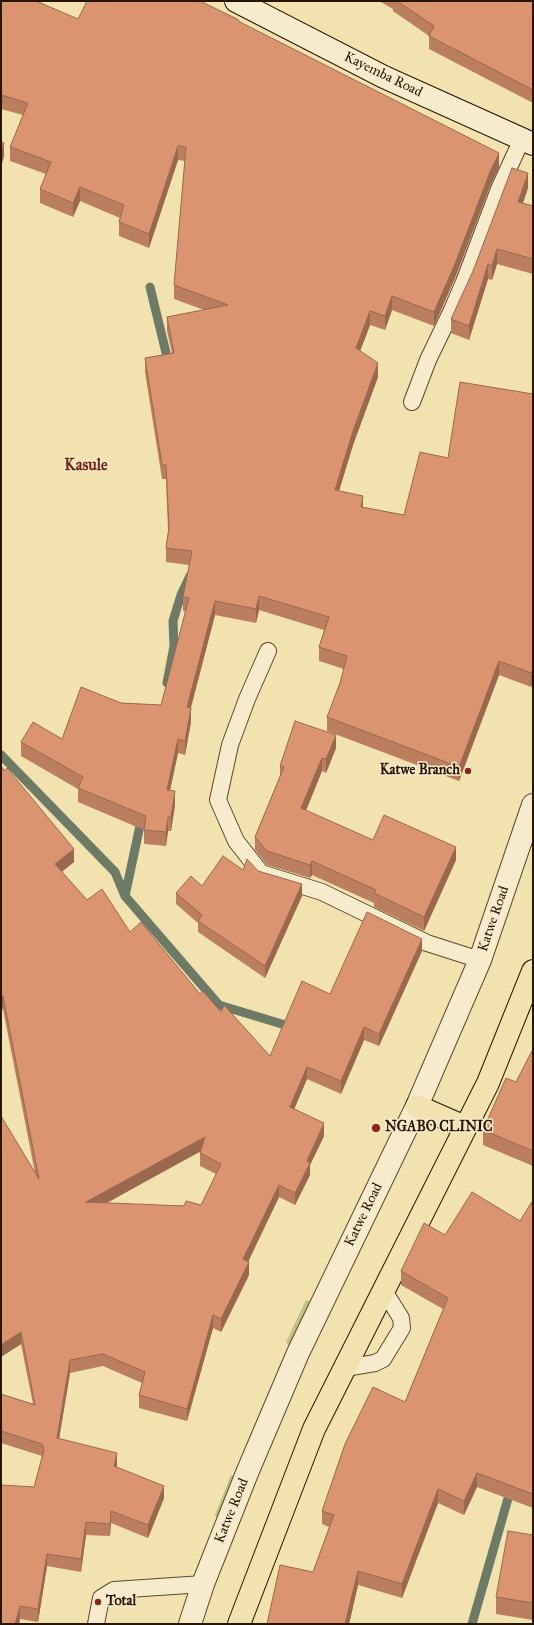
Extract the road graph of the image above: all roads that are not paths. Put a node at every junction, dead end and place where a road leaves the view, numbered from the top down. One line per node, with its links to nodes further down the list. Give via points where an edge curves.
1 (236, 1): 2 (street, Kayemba Road, via 384,77)
2 (527, 141): 3 (lane, via 499,189 464,282 428,360)
3 (412, 402)
4 (268, 651): 6 (lane, via 230,746 218,800 236,841 261,873 322,892 427,943)
5 (533, 805): 6 (street, Katwe Road)
6 (480, 960): 8 (street, Katwe Road)
7 (533, 971): 9 (highway, via 488,1083)
8 (417, 1106): 9 (highway); 12 (street, Katwe Road, via 298,1353)
9 (466, 1127): 10 (highway)
10 (384, 1291): 11 (highway); 11 (lane, via 402,1318 402,1328 383,1359 375,1363)
11 (345, 1368): 15 (highway, via 314,1429)
12 (203, 1584): 13 (lane, via 114,1590 101,1598); 14 (street, Katwe Road)
13 (96, 1624)
14 (190, 1624)
15 (239, 1624)

